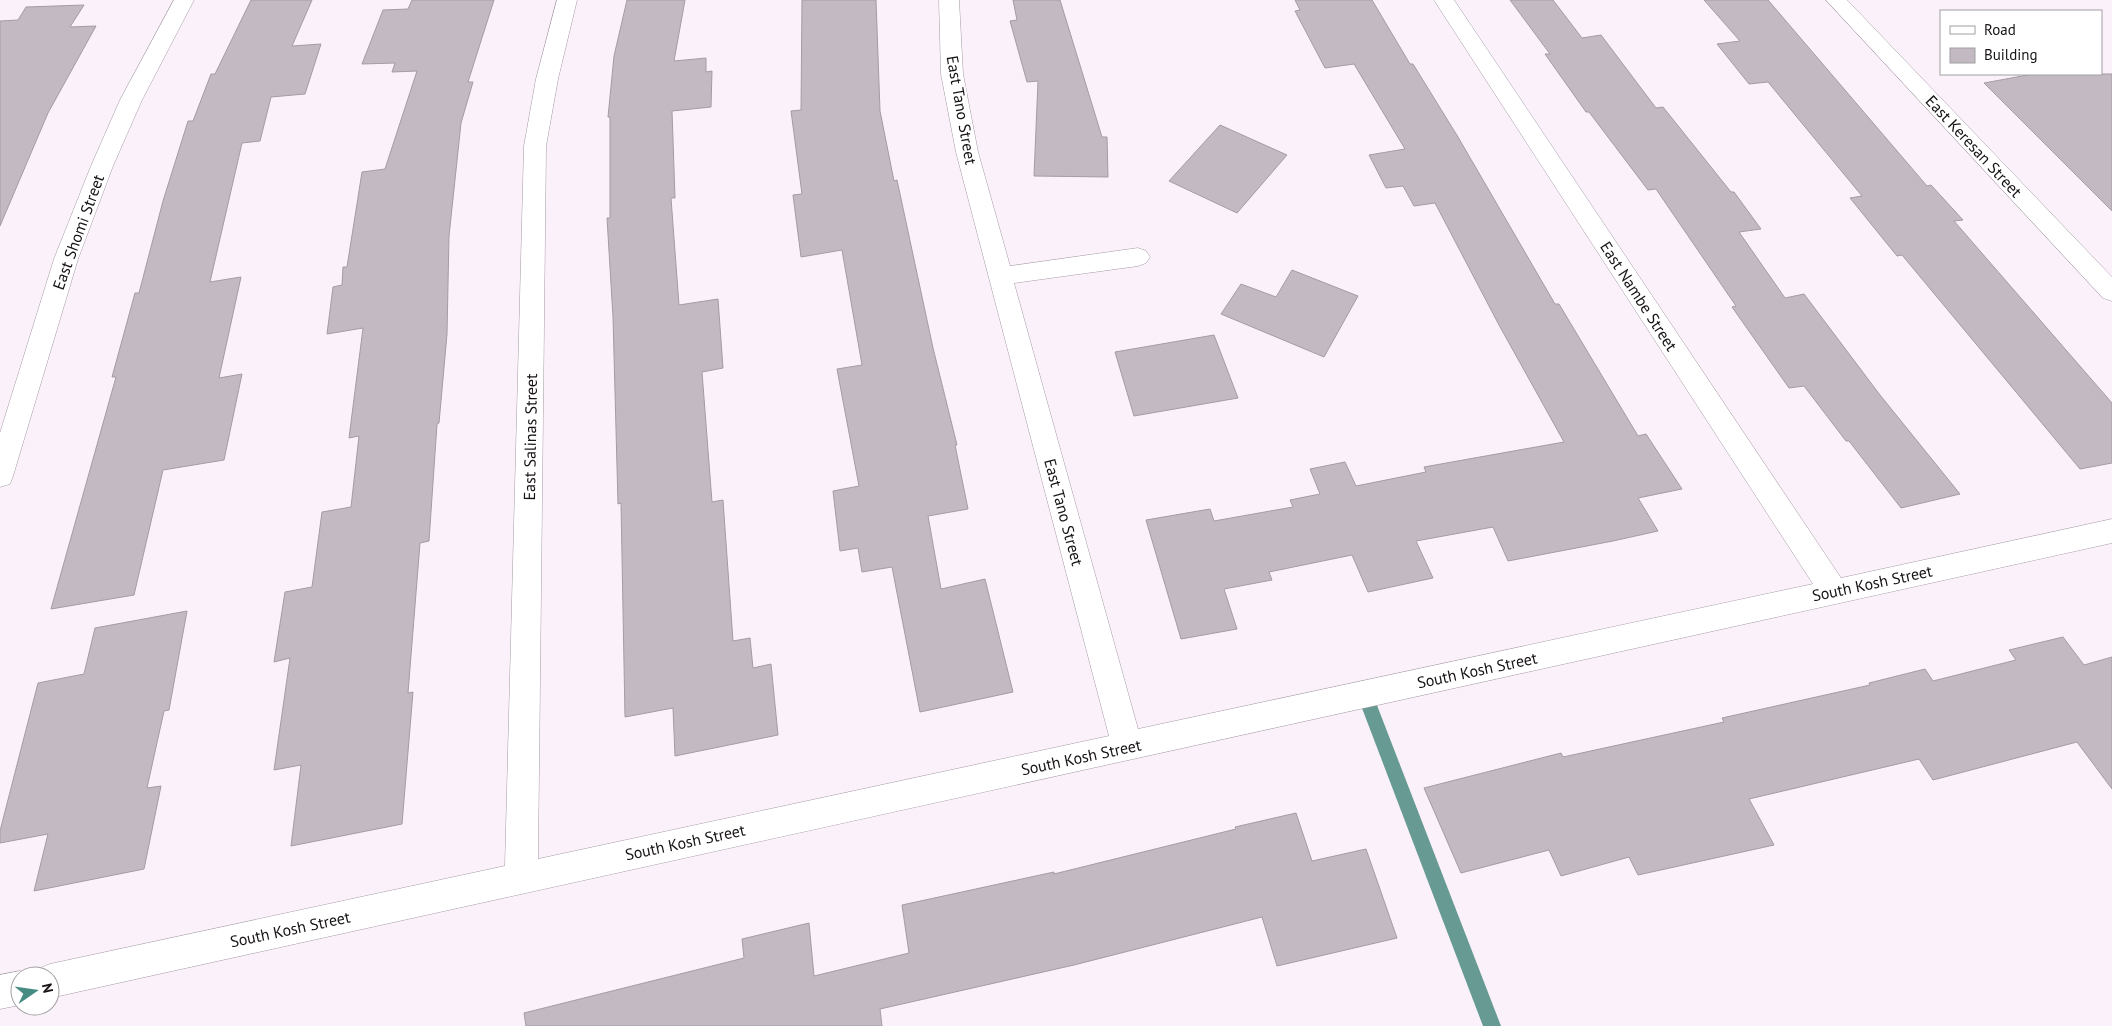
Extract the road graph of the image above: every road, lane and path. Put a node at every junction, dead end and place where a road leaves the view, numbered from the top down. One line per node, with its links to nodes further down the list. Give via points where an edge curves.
1 (184, 0): 9 (street, East Shomi Street, via 131,100 66,259)
2 (567, 0): 13 (street, East Salinas Street, via 547,79 535,146)
3 (950, 0): 7 (street, East Tano Street, via 952,74 967,152)
4 (1444, 0): 11 (street, East Nambe Street)
5 (1836, 0): 8 (street, East Keresan Street)
6 (1138, 257): 7 (street)
7 (1001, 276): 12 (street, East Tano Street)
8 (2112, 292)
9 (0, 476)
10 (2112, 531): 11 (street, South Kosh Street)
11 (1834, 592): 12 (street, South Kosh Street)
12 (1127, 747): 13 (street, South Kosh Street)
13 (521, 878): 14 (street, South Kosh Street)
14 (60, 979)

